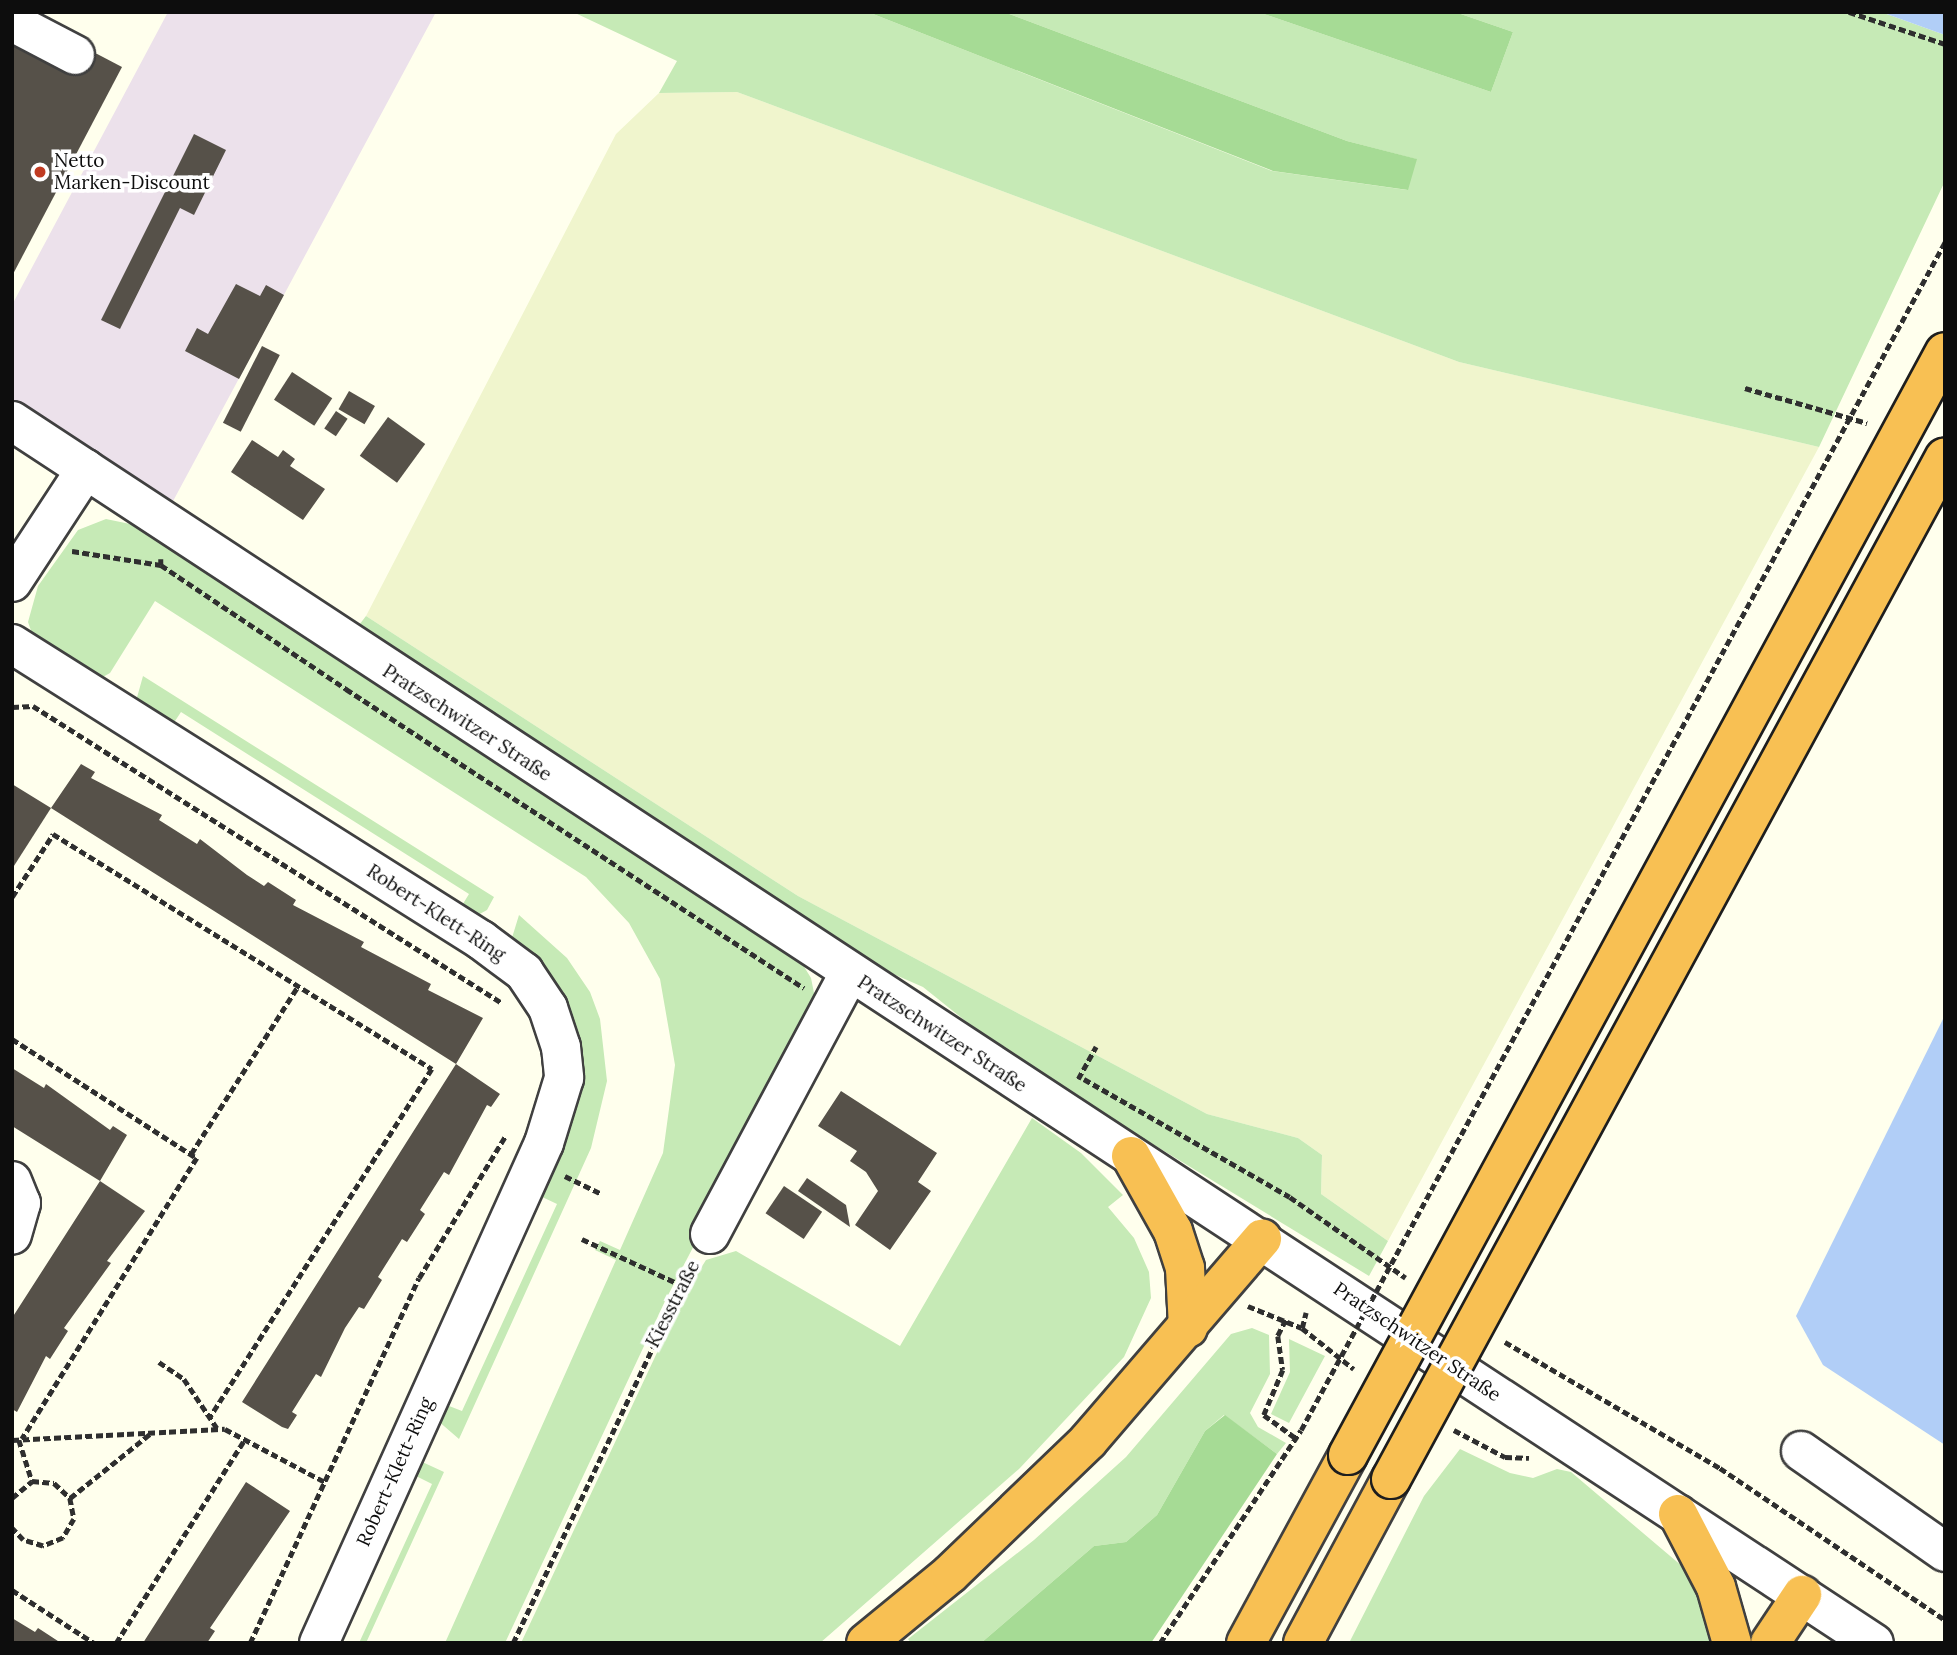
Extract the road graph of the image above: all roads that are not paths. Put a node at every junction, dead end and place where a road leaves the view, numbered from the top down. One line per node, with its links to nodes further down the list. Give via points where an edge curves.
1 (12, 22): 2 (street)
2 (75, 55)
3 (1945, 352): 22 (highway, bridge)
4 (12, 421): 6 (street, Pratzschwitzer Straße)
5 (1945, 457): 23 (highway, bridge)
6 (86, 469): 7 (street); 9 (street, Pratzschwitzer Straße)
7 (12, 582)
8 (12, 645): 20 (street, Robert-Klett-Ring, via 481,940 524,972 548,1008 561,1047 564,1078 544,1143)
9 (849, 974): 10 (street, Pratzschwitzer Straße); 12 (street)
10 (1131, 1156): 14 (street, Pratzschwitzer Straße); 15 (highway, via 1172,1231 1185,1268)
11 (12, 1181): 13 (street, via 21,1203)
12 (709, 1234)
13 (12, 1235)
14 (1262, 1240): 15 (highway); 17 (street, Pratzschwitzer Straße)
15 (1188, 1328): 21 (highway, via 1022,1507)
16 (1801, 1451): 18 (street)
17 (1678, 1514): 19 (street, Pratzschwitzer Straße); 24 (highway, via 1716,1587)
18 (1945, 1552)
19 (1802, 1594): 25 (highway); 26 (street, Pratzschwitzer Straße)
20 (319, 1643)
21 (866, 1643)
22 (1246, 1643)
23 (1303, 1643)
24 (1732, 1643)
25 (1770, 1643)
26 (1874, 1643)

